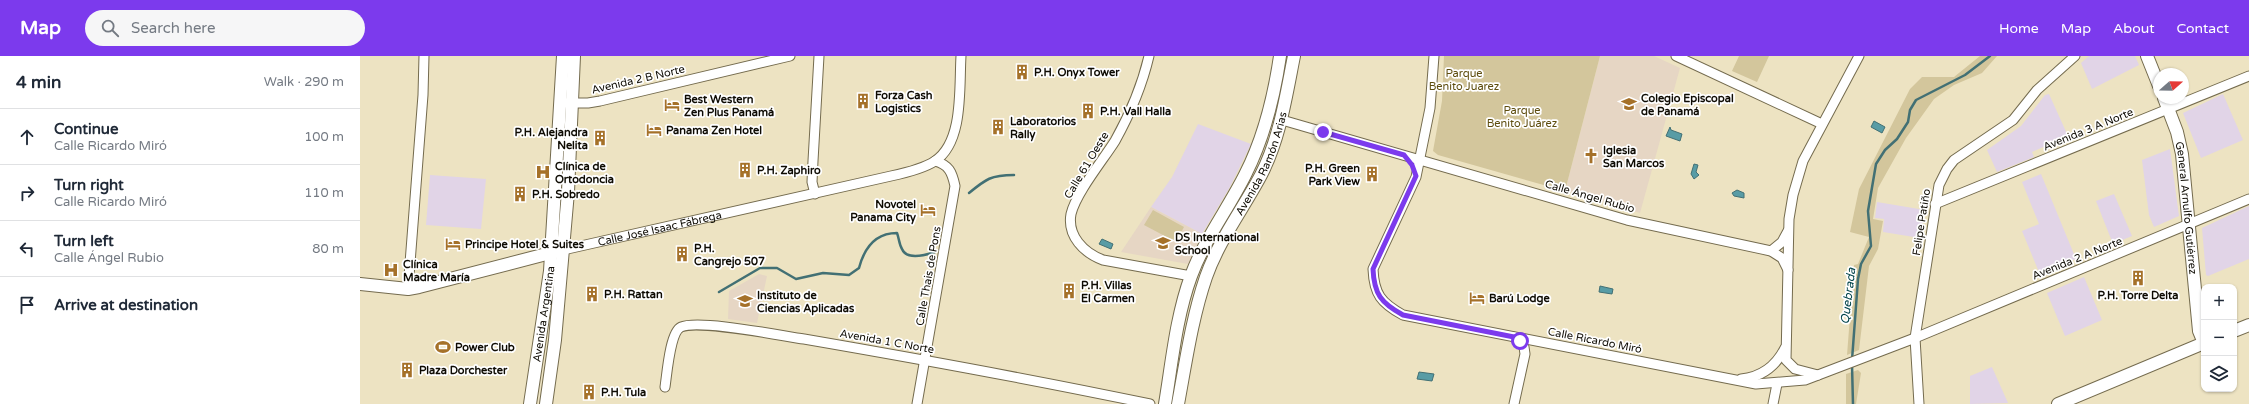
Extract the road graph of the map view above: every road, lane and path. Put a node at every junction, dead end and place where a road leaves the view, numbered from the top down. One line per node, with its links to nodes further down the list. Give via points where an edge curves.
1 (424, 56): 42 (street)
2 (563, 56): 18 (street, Avenida Argentina)
3 (574, 56): 19 (street, Avenida Argentina)
4 (790, 56): 19 (street, Avenida 2 B Norte, via 600,101)
5 (819, 56): 30 (street, via 812,182)
6 (961, 56): 26 (street, via 954,136 946,151)
7 (1149, 56): 40 (street, Calle 61 Oeste, via 1127,119 1078,198 1072,214 1071,227 1075,239 1093,256)
8 (1280, 56): 17 (street, Avenida Ramón Arias)
9 (1294, 56): 22 (street, Avenida Ramón Arias)
10 (1434, 56): 25 (street, Calle Ricardo Miró, via 1430,108)
11 (1676, 56): 23 (street)
12 (1859, 56): 23 (street)
13 (2075, 56): 32 (street, Felipe Patiño, via 2037,90 2013,120 1954,160 1939,185)
14 (2147, 56): 15 (street)
15 (2153, 71)
16 (2249, 76): 21 (street, Avenida 3 A Norte)
17 (1271, 101): 22 (street, via 1274,115); 40 (street, Avenida Ramón Arias, via 1266,124 1245,174 1205,244)
18 (562, 102): 19 (street, Avenida 2 B Norte); 28 (street, Avenida Argentina)
19 (574, 103): 29 (street, Avenida Argentina)
20 (2166, 104): 21 (street, General Arnulfo Gutiérrez)
21 (2168, 110): 32 (street, Avenida 3 A Norte); 33 (street, General Arnulfo Gutiérrez, via 2181,147)
22 (1282, 120): 24 (street, Calle Ángel Rubio); 62 (street, Avenida Ramón Arias, via 1261,174 1219,247 1206,276 1194,318)
23 (1822, 124): 34 (street, via 1803,161 1793,195)
24 (1404, 155): 25 (street, Calle Ángel Rubio); 27 (street)
25 (1420, 159): 27 (street, Calle Ricardo Miró); 36 (street, Calle Ángel Rubio, via 1627,220)
26 (935, 161): 30 (street, Calle José Isaac Fábrega, via 898,174); 52 (street, Calle Thais de Pons, via 945,164 952,172 955,186)
27 (1416, 176): 46 (street, Calle Ricardo Miró, via 1373,269 1373,282 1378,295 1388,307 1403,315)
28 (556, 192): 29 (street); 37 (street, Avenida Argentina)
29 (568, 192): 35 (street, Avenida Argentina)
30 (815, 194): 35 (street, Calle José Isaac Fábrega)
31 (2249, 199): 33 (street, Avenida 2 A Norte)
32 (1935, 204): 47 (street, Felipe Patiño)
33 (2190, 224): 45 (street, General Arnulfo Gutiérrez); 47 (street, Avenida 2 A Norte)
34 (1789, 231): 36 (street, via 1782,242); 38 (street)
35 (563, 250): 37 (street, Calle José Isaac Fábrega); 39 (street, Avenida Argentina)
36 (1771, 251): 38 (street, via 1782,258)
37 (551, 253): 39 (street, Avenida Argentina); 42 (street, Calle José Isaac Fábrega)
38 (1788, 270): 50 (street)
39 (556, 271): 57 (street, Avenida Argentina); 58 (street, Avenida Argentina, via 555,340)
40 (1191, 276): 61 (street, Avenida Ramón Arias, via 1181,311)
41 (360, 284): 42 (street, Calle José Isaac Fábrega)
42 (408, 289)
43 (2249, 325): 44 (street)
44 (2237, 330)
45 (2201, 336)
46 (1514, 337): 48 (street, Calle Ricardo Miró); 51 (street, via 1524,347)
47 (1914, 338): 53 (street, Calle Ricardo Miró); 65 (street, Felipe Patiño)
48 (1543, 343): 51 (street); 54 (street, Calle Ricardo Miró)
49 (2201, 344): 66 (street)
50 (1785, 348): 53 (street, via 1789,365 1801,372); 54 (street, via 1774,365 1766,371 1756,376)
51 (1524, 354): 63 (street)
52 (925, 360): 56 (street, Avenida 1 C Norte, via 743,329 685,326 674,335); 59 (street, Calle Thais de Pons); 60 (street, Avenida 1 C Norte)
53 (1818, 375): 55 (street, Calle Ricardo Miró, via 1805,380)
54 (1738, 379): 55 (street, Calle Ricardo Miró, via 1756,384)
55 (1777, 384): 64 (street)
56 (665, 387)
57 (530, 404)
58 (546, 404)
59 (917, 404)
60 (1150, 404)
61 (1165, 404)
62 (1178, 404)
63 (1514, 404)
64 (1773, 404)
65 (1919, 404)
66 (2058, 404)

